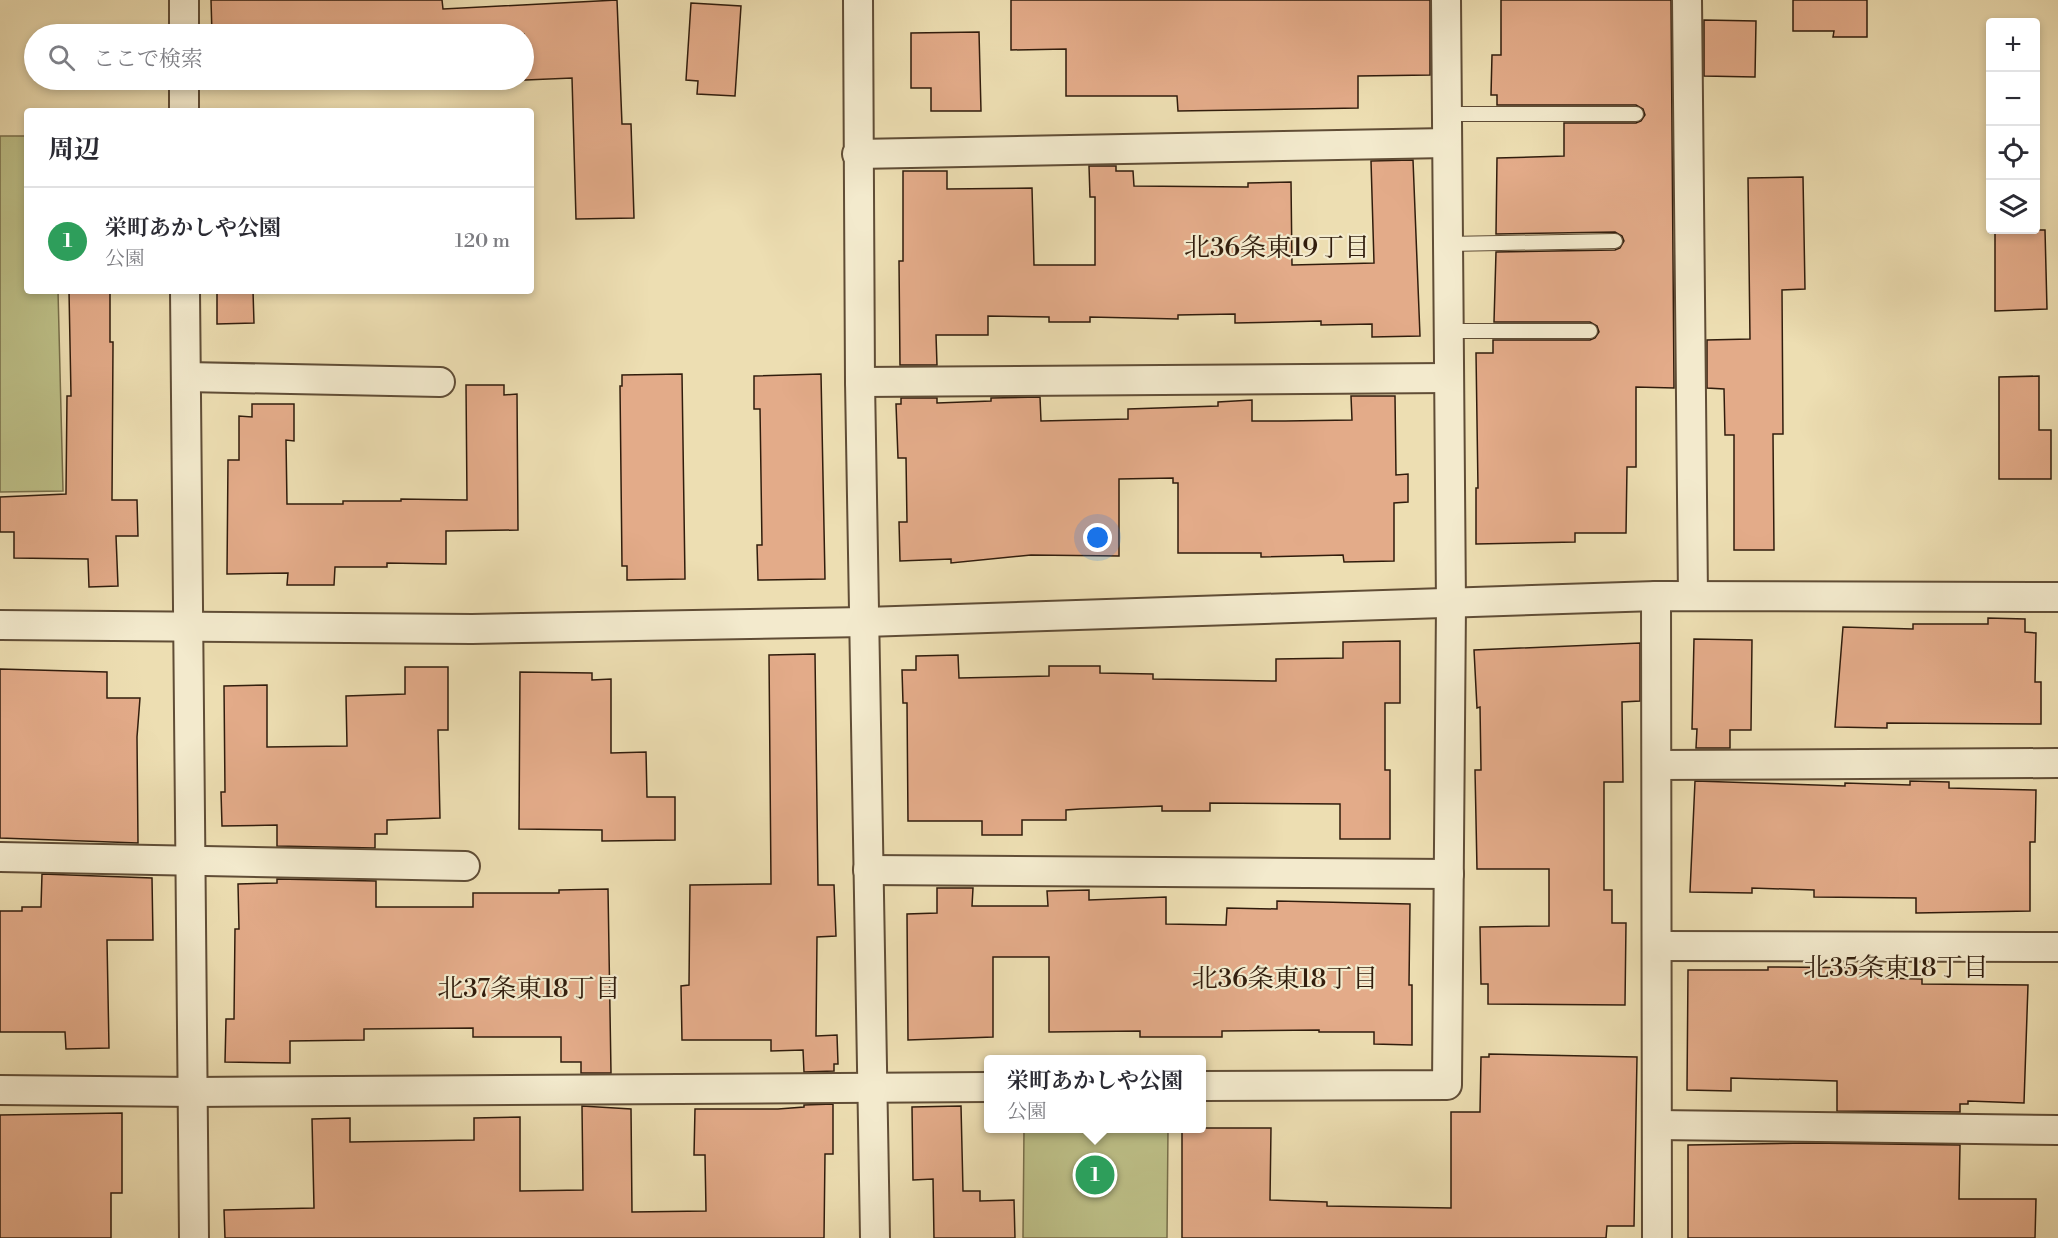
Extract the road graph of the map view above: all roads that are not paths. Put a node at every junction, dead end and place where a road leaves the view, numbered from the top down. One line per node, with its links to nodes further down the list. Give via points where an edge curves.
1 (184, 0): 5 (street)
2 (858, 0): 11 (street)
3 (1446, 0): 8 (street)
4 (1687, 0): 22 (street)
5 (184, 24)
6 (184, 90): 7 (street)
7 (184, 108)
8 (1447, 114): 9 (lane); 10 (street)
9 (1636, 114)
10 (1447, 143): 11 (street); 13 (street)
11 (857, 154): 20 (street)
12 (1615, 241): 13 (lane)
13 (1448, 244): 16 (street)
14 (185, 294): 17 (street)
15 (1590, 330): 16 (lane)
16 (1449, 331): 18 (street)
17 (186, 377): 19 (street); 27 (street)
18 (1449, 378): 20 (street); 24 (street)
19 (440, 382)
20 (860, 382): 25 (street)
21 (1656, 596): 22 (street); 24 (street); 29 (street)
22 (1693, 596): 23 (street)
23 (2058, 597)
24 (1451, 605): 25 (street); 34 (street)
25 (865, 622): 27 (street); 33 (street)
26 (0, 626): 27 (street)
27 (190, 629): 31 (street)
28 (2058, 763): 29 (street)
29 (1657, 765): 35 (street)
30 (0, 857): 31 (street)
31 (191, 860): 32 (street); 41 (street)
32 (465, 866)
33 (867, 870): 34 (street); 39 (street)
34 (1449, 874): 37 (street, via 1447,1085)
35 (1657, 946): 36 (street); 42 (street)
36 (2058, 947)
37 (1206, 1086)
38 (984, 1087): 39 (street)
39 (872, 1088): 41 (street); 45 (street)
40 (0, 1090): 41 (street)
41 (194, 1092): 44 (street)
42 (1657, 1125): 43 (street); 46 (street)
43 (2058, 1130)
44 (194, 1238)
45 (875, 1238)
46 (1657, 1238)

